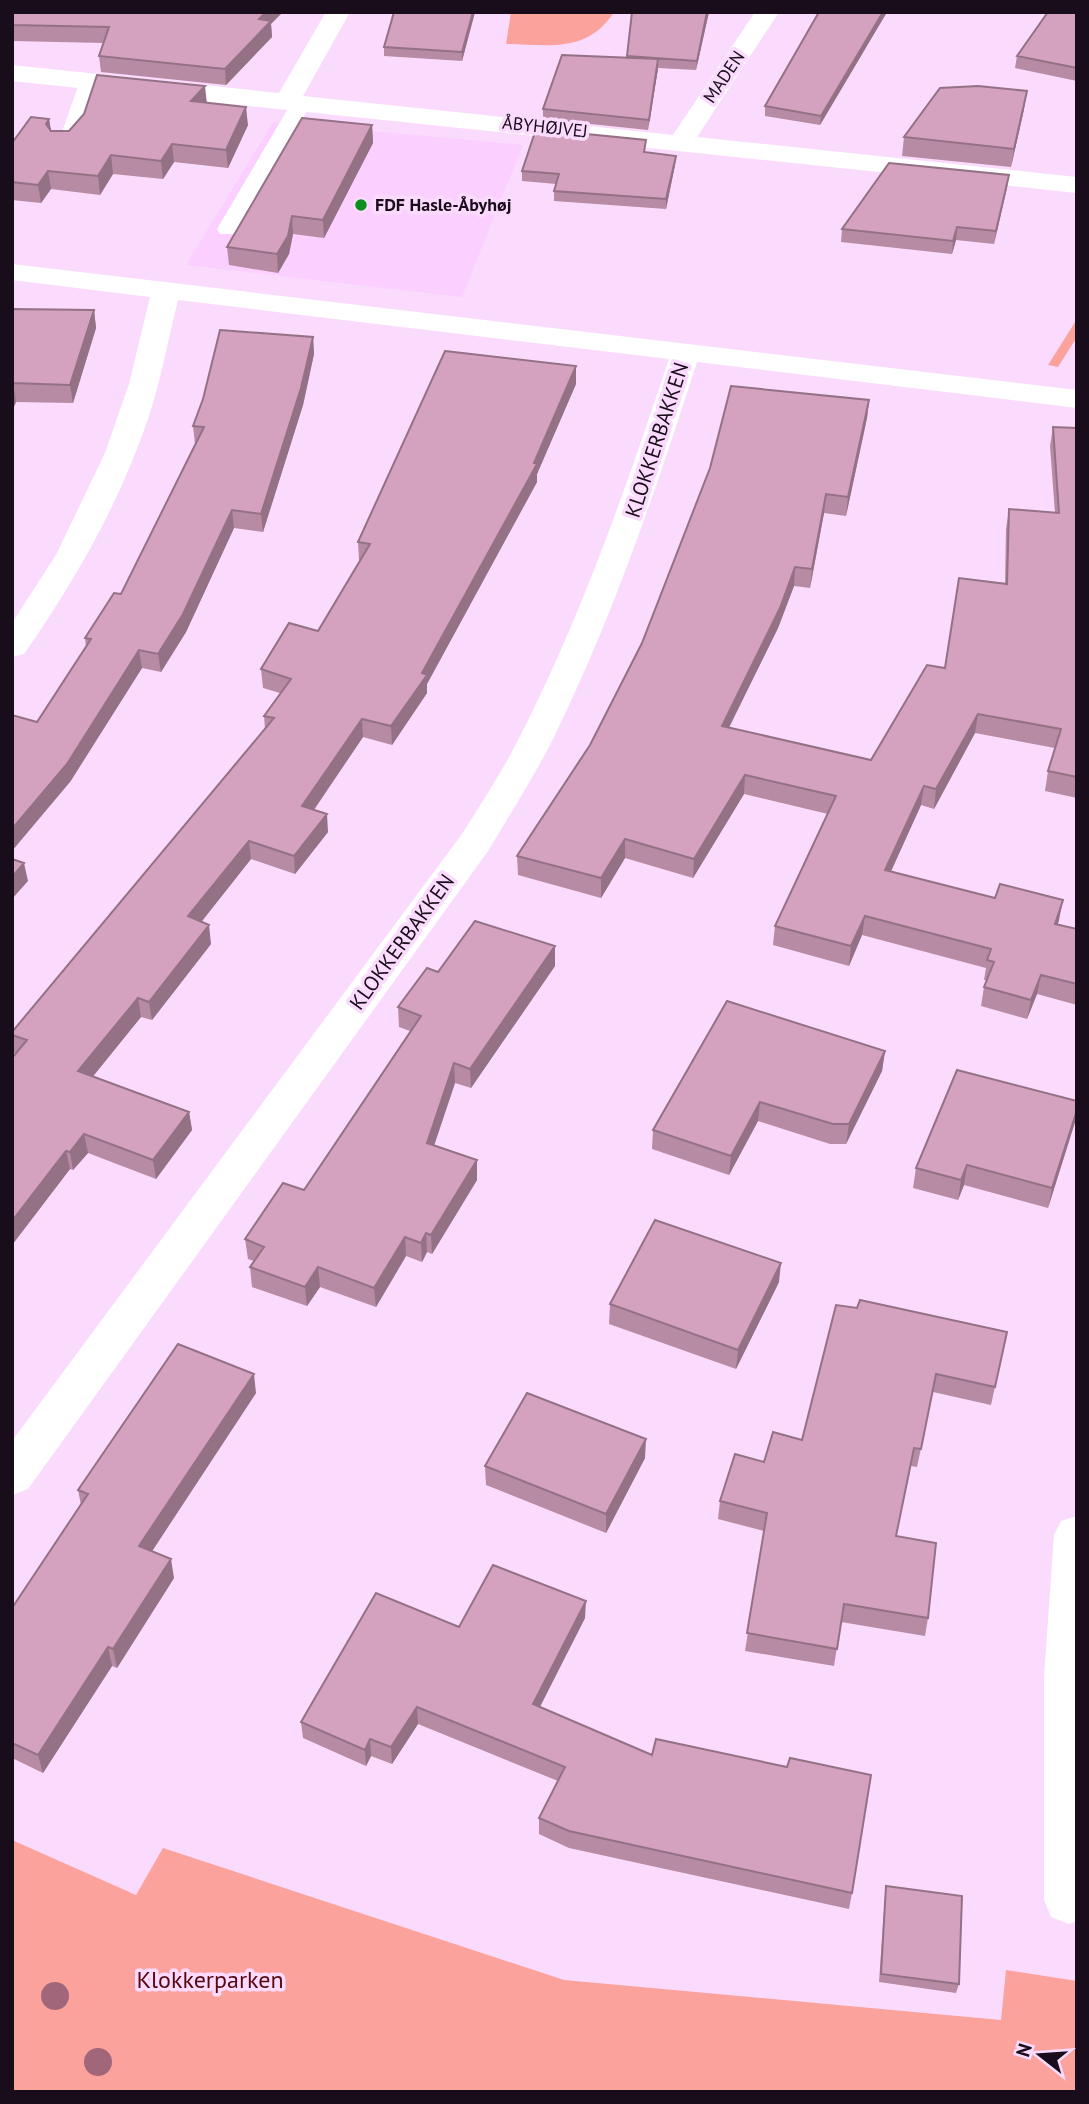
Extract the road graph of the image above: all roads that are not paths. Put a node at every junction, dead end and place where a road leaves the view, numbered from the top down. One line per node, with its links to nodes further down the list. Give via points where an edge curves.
1 (338, 12): 5 (street)
2 (767, 12): 7 (street, MADEN)
3 (12, 73): 4 (street, ÅBYHØJVEJ)
4 (90, 81): 5 (street, ÅBYHØJVEJ); 6 (lane, via 72,131)
5 (295, 101): 7 (street, ÅBYHØJVEJ); 9 (lane)
6 (62, 142)
7 (681, 142): 8 (street, ÅBYHØJVEJ)
8 (1077, 184)
9 (228, 229)
10 (12, 272): 11 (street, KLOKKERBAKKEN)
11 (166, 290): 12 (street, KLOKKERBAKKEN); 14 (street, via 143,385 106,489 35,617)
12 (686, 351): 13 (street, KLOKKERBAKKEN); 15 (street, KLOKKERBAKKEN, via 631,520 584,634 531,748 475,842)
13 (1077, 399)
14 (12, 647)
15 (12, 1476)
16 (1077, 1535): 17 (street, via 1068,1676)
17 (1069, 1899)

